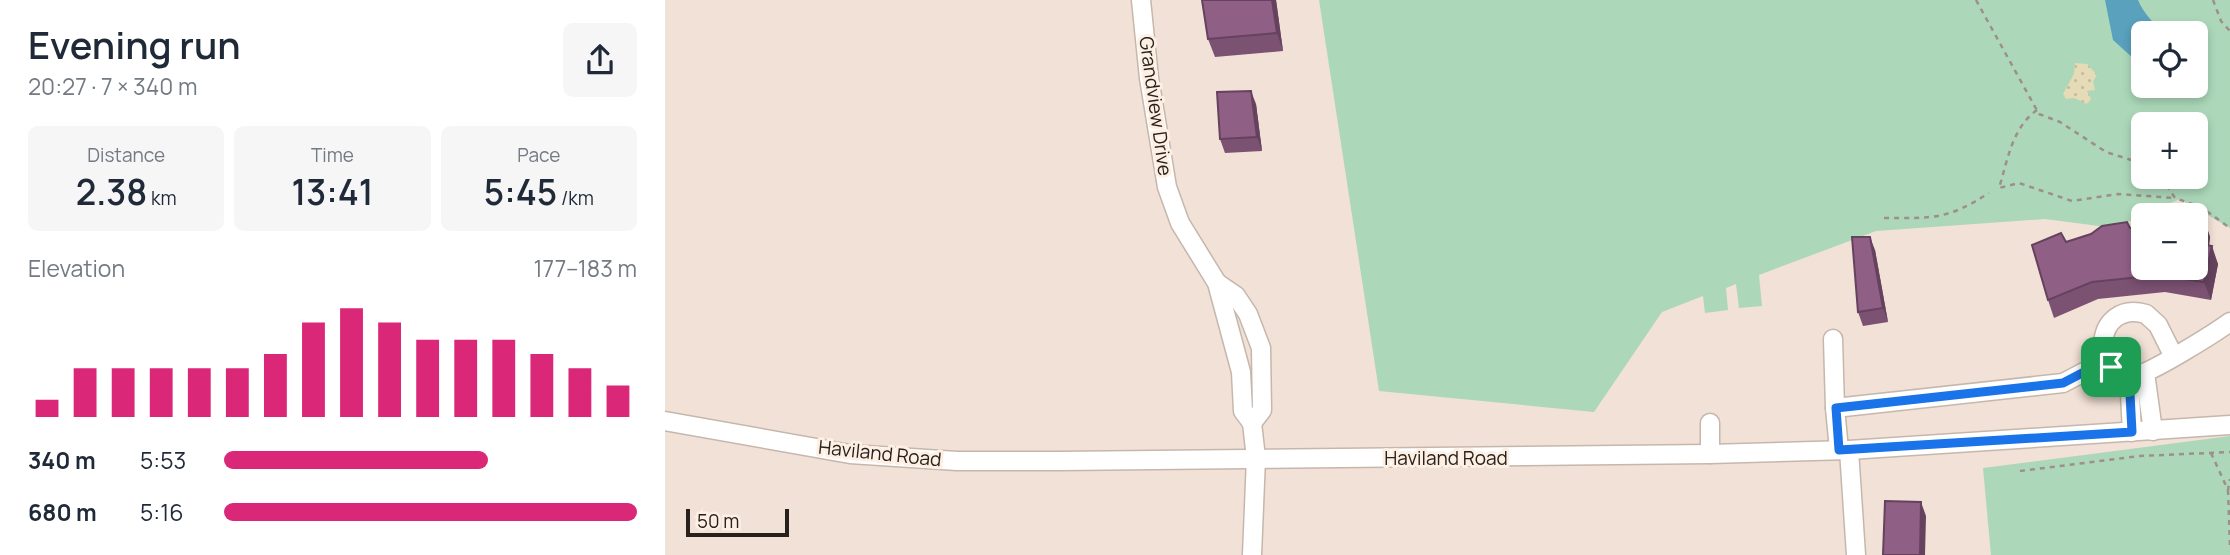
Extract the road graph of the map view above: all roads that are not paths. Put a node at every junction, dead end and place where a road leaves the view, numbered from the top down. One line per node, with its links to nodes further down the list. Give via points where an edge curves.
1 (1142, 0): 15 (street, Grandview Drive, via 1167,187 1180,223 1217,283 1236,296 1248,314 1261,348 1262,410 1252,423)
2 (2230, 322): 4 (street)
3 (1833, 339): 7 (street)
4 (2173, 355): 5 (street, via 2153,319 2130,312 2109,324 2103,343); 6 (street)
5 (2107, 360): 6 (street, via 2117,371); 7 (street, via 2063,383)
6 (2137, 374): 11 (street); 12 (street)
7 (1836, 408): 13 (street)
8 (665, 421): 15 (street, Haviland Road, via 850,454 957,461)
9 (1710, 423): 14 (street)
10 (2230, 425): 11 (street, Haviland Road)
11 (2153, 431): 12 (street, Haviland Road)
12 (2132, 432): 13 (street, Haviland Road)
13 (1844, 450): 14 (street, Haviland Road); 17 (street)
14 (1710, 454): 15 (street, Haviland Road)
15 (1255, 458): 16 (street)
16 (1252, 555)
17 (1856, 555)

